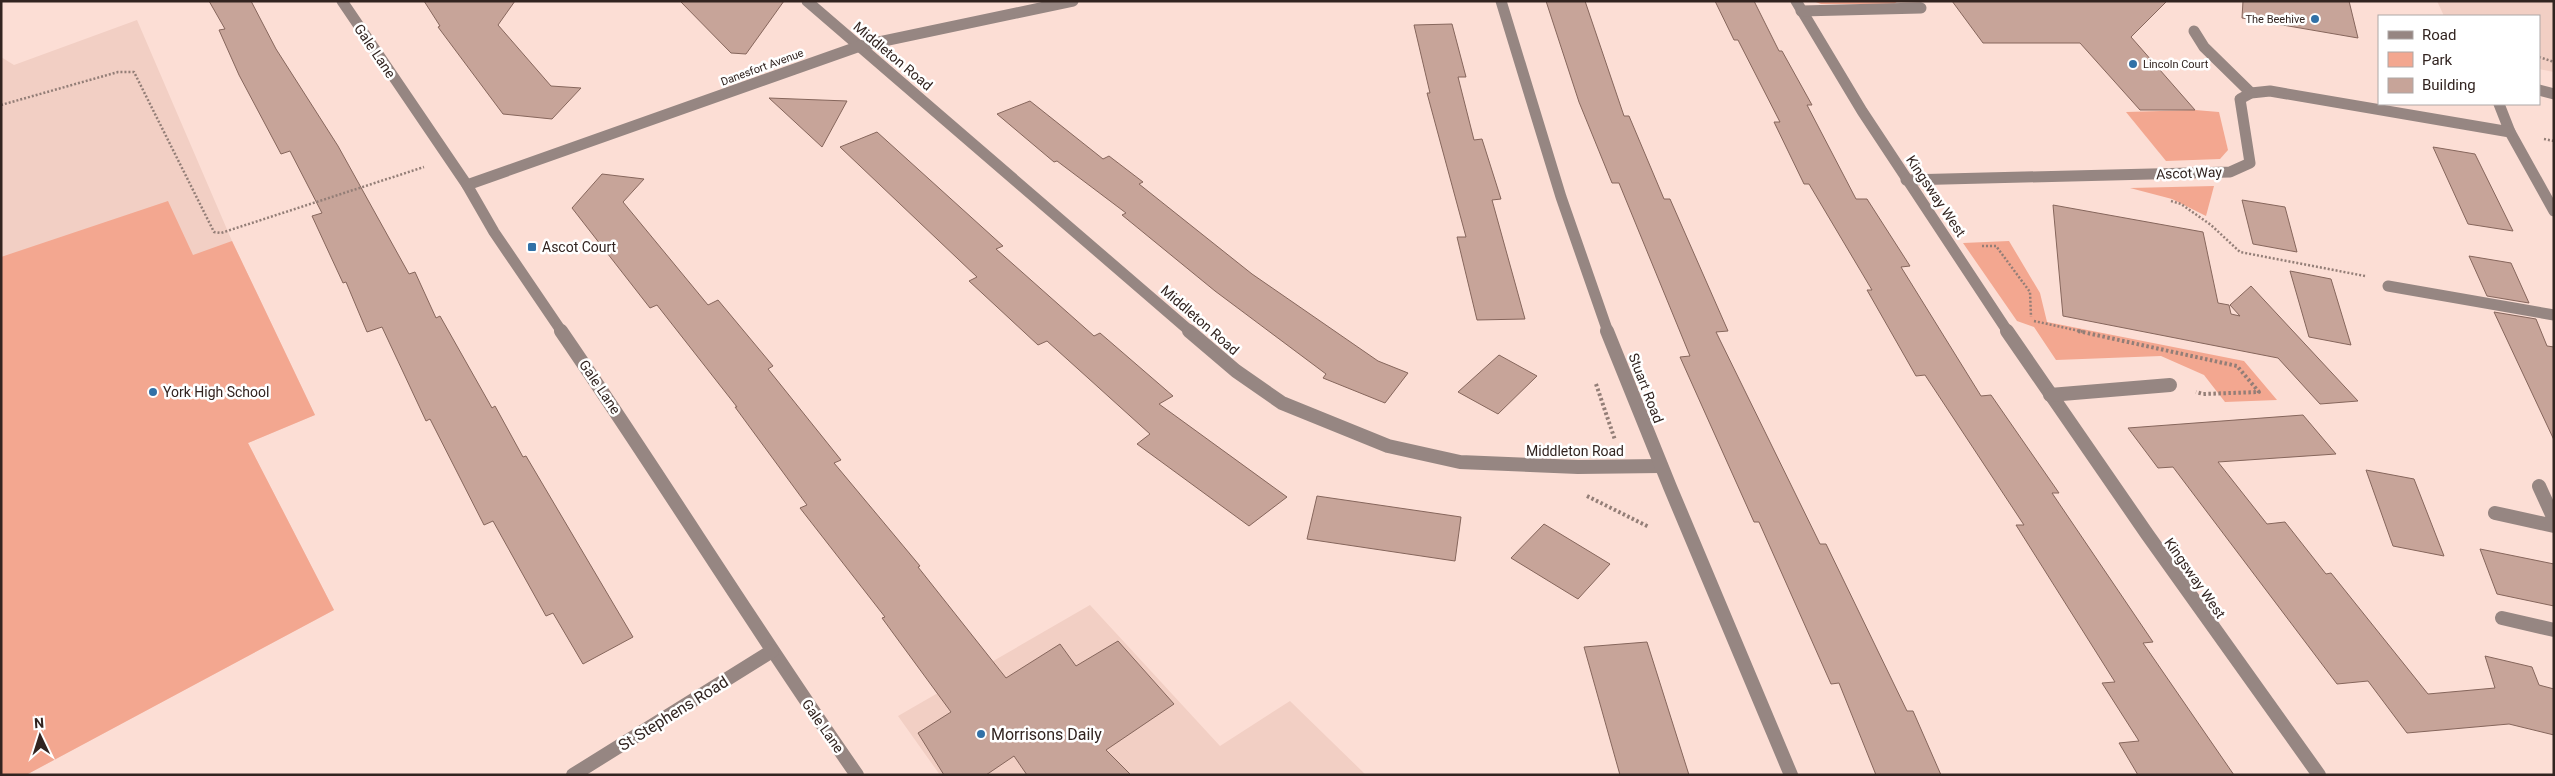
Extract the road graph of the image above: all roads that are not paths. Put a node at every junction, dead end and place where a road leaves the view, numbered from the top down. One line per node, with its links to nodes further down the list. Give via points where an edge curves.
1 (342, 1): 15 (street, Gale Lane)
2 (807, 1): 8 (street, Middleton Road)
3 (1073, 1): 8 (street, Danesfort Avenue)
4 (1501, 1): 21 (street, Stuart Road, via 1537,125 1598,303)
5 (1798, 6): 6 (street, Kingsway West); 14 (street, Kingsway West)
6 (1922, 8)
7 (2194, 31): 10 (street, via 2204,47)
8 (860, 46): 15 (street, Danesfort Avenue); 21 (street, Middleton Road, via 1236,371 1282,403 1327,424 1388,446 1460,462 1578,467)
9 (2540, 90): 11 (street)
10 (2251, 93): 13 (street, via 2292,94); 14 (street, Ascot Way, via 2240,99 2250,163 2230,172)
11 (2554, 94)
12 (2499, 105): 13 (street)
13 (2510, 132): 16 (street)
14 (1906, 180): 20 (street, Kingsway West)
15 (467, 185): 28 (street, Gale Lane, via 494,232 629,430)
16 (2554, 211)
17 (2388, 286): 18 (street)
18 (2554, 315)
19 (2170, 385): 20 (street)
20 (2050, 395): 32 (street, Kingsway West)
21 (1661, 466): 31 (street, Stuart Road)
22 (2539, 486): 24 (street)
23 (2495, 514): 25 (street)
24 (2554, 519)
25 (2554, 526)
26 (2502, 618): 27 (street)
27 (2554, 630)
28 (772, 651): 29 (street, St Stephens Road); 30 (street, Gale Lane)
29 (573, 775)
30 (857, 775)
31 (1792, 775)
32 (2319, 775)

